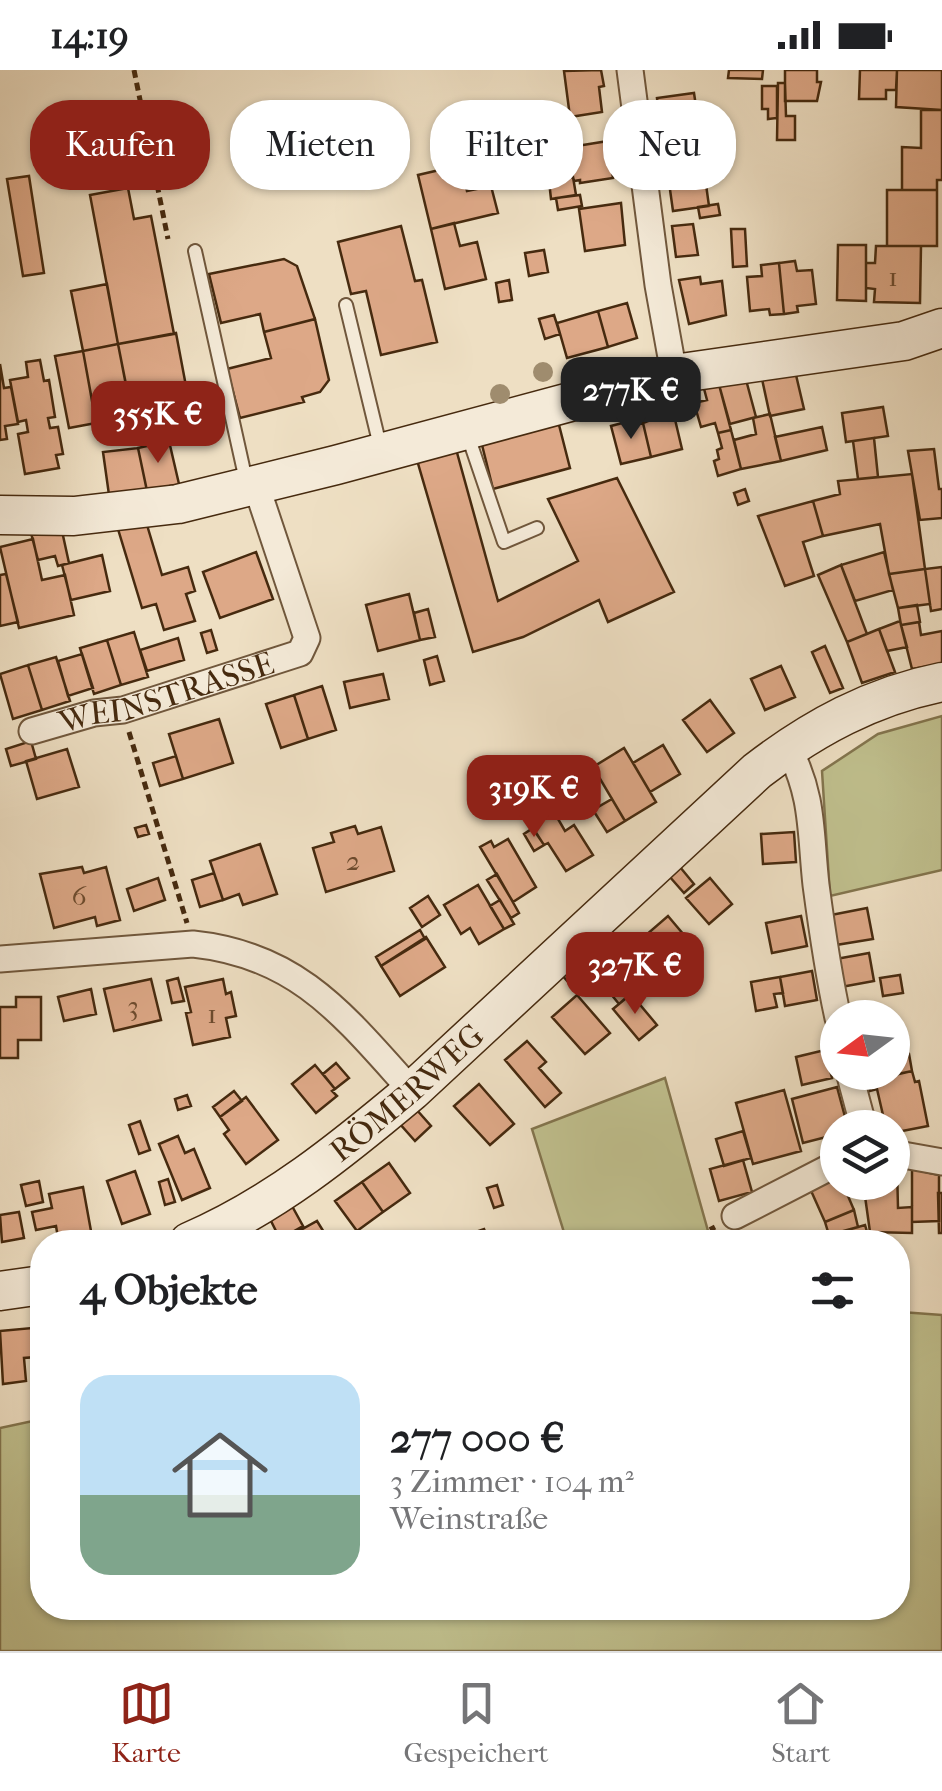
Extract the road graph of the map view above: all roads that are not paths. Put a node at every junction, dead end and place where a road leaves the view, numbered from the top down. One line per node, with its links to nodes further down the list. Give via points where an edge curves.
1 (630, 70): 5 (street)
2 (195, 251): 8 (lane)
3 (346, 305): 7 (lane)
4 (942, 329): 5 (street, via 904,341)
5 (674, 374): 6 (street)
6 (466, 431): 7 (street); 10 (lane, via 504,542)
7 (382, 453): 8 (street)
8 (252, 486): 9 (street, via 114,513); 12 (street, WEINSTRASSE, via 306,647 294,658)
9 (0, 515)
10 (537, 528)
11 (942, 682): 13 (street, RÖMERWEG, via 846,713)
12 (32, 731)
13 (788, 747): 15 (street, via 810,806); 16 (street, RÖMERWEG)
14 (0, 959): 16 (street, via 193,944 254,956 316,991)
15 (834, 1000)
16 (412, 1092): 21 (street, RÖMERWEG, via 300,1180)
17 (910, 1156): 18 (street)
18 (942, 1162)
19 (820, 1172): 20 (street)
20 (735, 1216)
21 (213, 1230)
22 (30, 1286): 23 (street)
23 (0, 1290)

